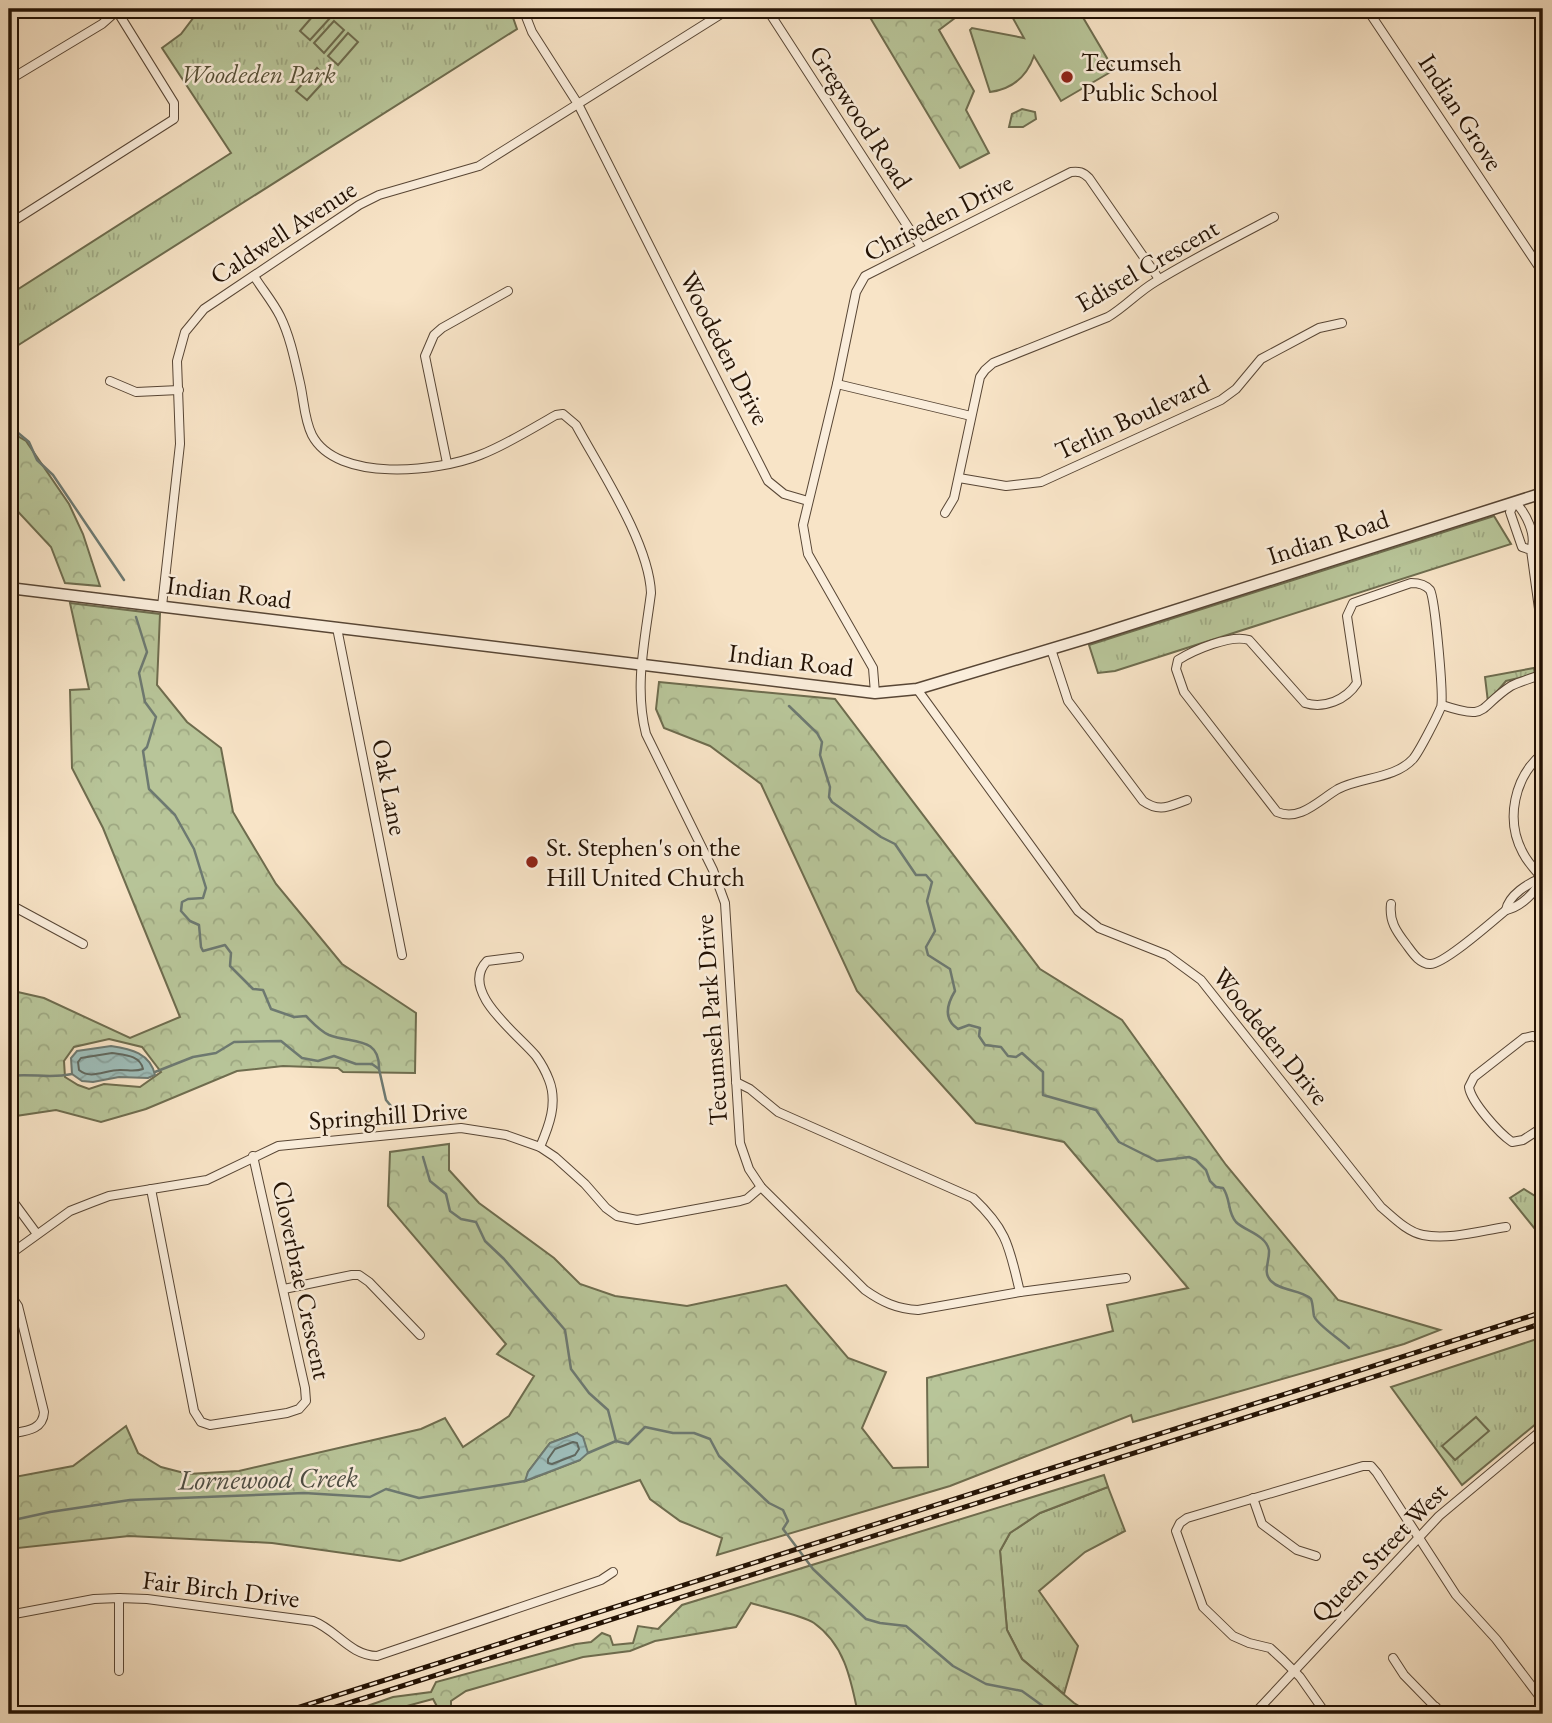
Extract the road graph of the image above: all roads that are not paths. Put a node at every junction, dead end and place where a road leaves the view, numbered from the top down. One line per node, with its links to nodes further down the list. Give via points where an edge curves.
1 (523, 9): 7 (street, Woodeden Drive, via 532,32)
2 (729, 9): 7 (street, Caldwell Avenue)
3 (766, 9): 10 (street, Gregwood Road)
4 (1367, 9): 11 (street, Indian Grove)
5 (118, 10): 6 (street); 9 (street, via 174,103 174,119)
6 (9, 80)
7 (578, 104): 12 (street, Caldwell Avenue, via 479,166 359,205); 23 (street, Woodeden Drive, via 768,481 784,494)
8 (1274, 216): 13 (street, Edistel Crescent)
9 (9, 224)
10 (921, 247): 13 (street, Chriseden Drive, via 1077,171 1089,178); 17 (street, Chriseden Drive, via 860,283)
11 (1543, 273)
12 (254, 276): 18 (street, Caldwell Avenue, via 204,309 185,332 177,361); 20 (street, Tecumseh Park Drive, via 280,315 307,424 323,449 354,465 415,469)
13 (1160, 279): 19 (street, Edistel Crescent, via 1108,317 993,363 981,377)
14 (508, 291): 20 (street, via 442,328 428,345 426,364)
15 (1342, 323): 21 (street, Terlin Boulevard, via 1319,328 1261,359 1221,400 1041,482 1006,486)
16 (110, 381): 18 (street, via 136,392)
17 (837, 384): 19 (street); 23 (street, Chriseden Drive)
18 (178, 390): 28 (street, Caldwell Avenue, via 180,444)
19 (971, 416): 21 (street, Edistel Crescent)
20 (447, 463): 32 (street, Tecumseh Park Drive, via 479,456 556,415 563,414 576,425 641,545 651,580)
21 (959, 478): 25 (street, Edistel Crescent)
22 (1543, 493): 24 (street, Indian Road)
23 (808, 501): 35 (street, via 803,524 808,554 873,668)
24 (1516, 502): 26 (street, via 1525,512 1534,543); 26 (street, via 1510,512 1522,547); 31 (street, Indian Road)
25 (945, 513)
26 (1531, 550): 30 (street)
27 (9, 587): 28 (street, Indian Road)
28 (162, 606): 29 (street, Indian Road)
29 (337, 628): 32 (street, Indian Road); 43 (street, Oak Lane)
30 (1543, 638)
31 (1051, 649): 34 (street, Indian Road); 38 (street, via 1068,701 1143,801 1163,808)
32 (642, 665): 35 (street, Indian Road); 46 (street, Tecumseh Park Drive, via 640,701 646,734 725,903)
33 (1543, 674): 36 (street, via 1512,686 1484,710 1465,712)
34 (917, 689): 35 (street, Indian Road); 53 (street, Woodeden Drive, via 1079,911 1099,929 1167,955 1201,979 1381,1207 1421,1235)
35 (875, 693)
36 (1442, 705): 36 (street, via 1432,594 1420,583 1353,603 1348,616 1357,683 1349,695 1316,706 1305,703 1249,639 1239,637 1189,653 1178,660 1175,669 1184,692 1277,812 1285,816 1296,816 1341,787 1390,772 1413,759)
37 (1543, 753): 39 (street, via 1524,775 1513,817 1523,854)
38 (1187, 800)
39 (1543, 879): 41 (street, via 1514,909 1430,964 1415,956 1397,932 1391,921)
40 (9, 904): 42 (street)
41 (1391, 904)
42 (83, 944)
43 (402, 955)
44 (519, 957): 48 (street, via 486,961 477,977 491,1008 538,1058 549,1080 550,1124)
45 (1543, 1042): 47 (street, via 1524,1038 1474,1077 1469,1087 1474,1101 1512,1142)
46 (736, 1082): 50 (street, Tecumseh Park Drive, via 740,1143); 58 (street, via 778,1112 973,1198 998,1223 1007,1240)
47 (1543, 1127)
48 (540, 1147): 49 (street, Springhill Drive, via 506,1135 461,1128 290,1144); 50 (street, Springhill Drive, via 606,1208 625,1218 637,1220 740,1201)
49 (253, 1156): 51 (street, Springhill Drive, via 207,1180); 57 (street, Cloverbrae Crescent)
50 (761, 1187): 58 (street, Tecumseh Park Drive, via 883,1303 918,1310)
51 (151, 1189): 54 (street, Springhill Drive, via 109,1196 70,1211); 57 (street, Cloverbrae Crescent, via 194,1411 201,1422 210,1425 287,1413 306,1401)
52 (9, 1196): 54 (street)
53 (1506, 1227)
54 (37, 1234): 55 (street, Springhill Drive)
55 (9, 1255)
56 (1126, 1278): 58 (street, Tecumseh Park Drive)
57 (284, 1289): 60 (street, via 359,1275)
58 (1020, 1292)
59 (9, 1293): 62 (street, via 18,1306 44,1420 32,1429)
60 (420, 1335)
61 (1543, 1429): 64 (street, Queen Street West)
62 (9, 1434)
63 (1253, 1498): 64 (street, via 1371,1466); 65 (street, via 1262,1524 1297,1550); 71 (street, via 1187,1518 1180,1523 1177,1536 1203,1607 1233,1636 1270,1648)
64 (1418, 1538): 71 (street, Queen Street West); 72 (street, via 1456,1595)
65 (1315, 1556)
66 (613, 1572): 67 (street, Fair Birch Drive, via 601,1580 377,1656 348,1647 313,1620)
67 (120, 1598): 68 (street, Fair Birch Drive); 70 (street)
68 (9, 1615)
69 (1394, 1658): 73 (street)
70 (119, 1671)
71 (1294, 1671): 74 (street, Queen Street West); 75 (street)
72 (1543, 1701)
73 (1439, 1711): 76 (street)
74 (1254, 1714)
75 (1326, 1714)
76 (1429, 1714)

